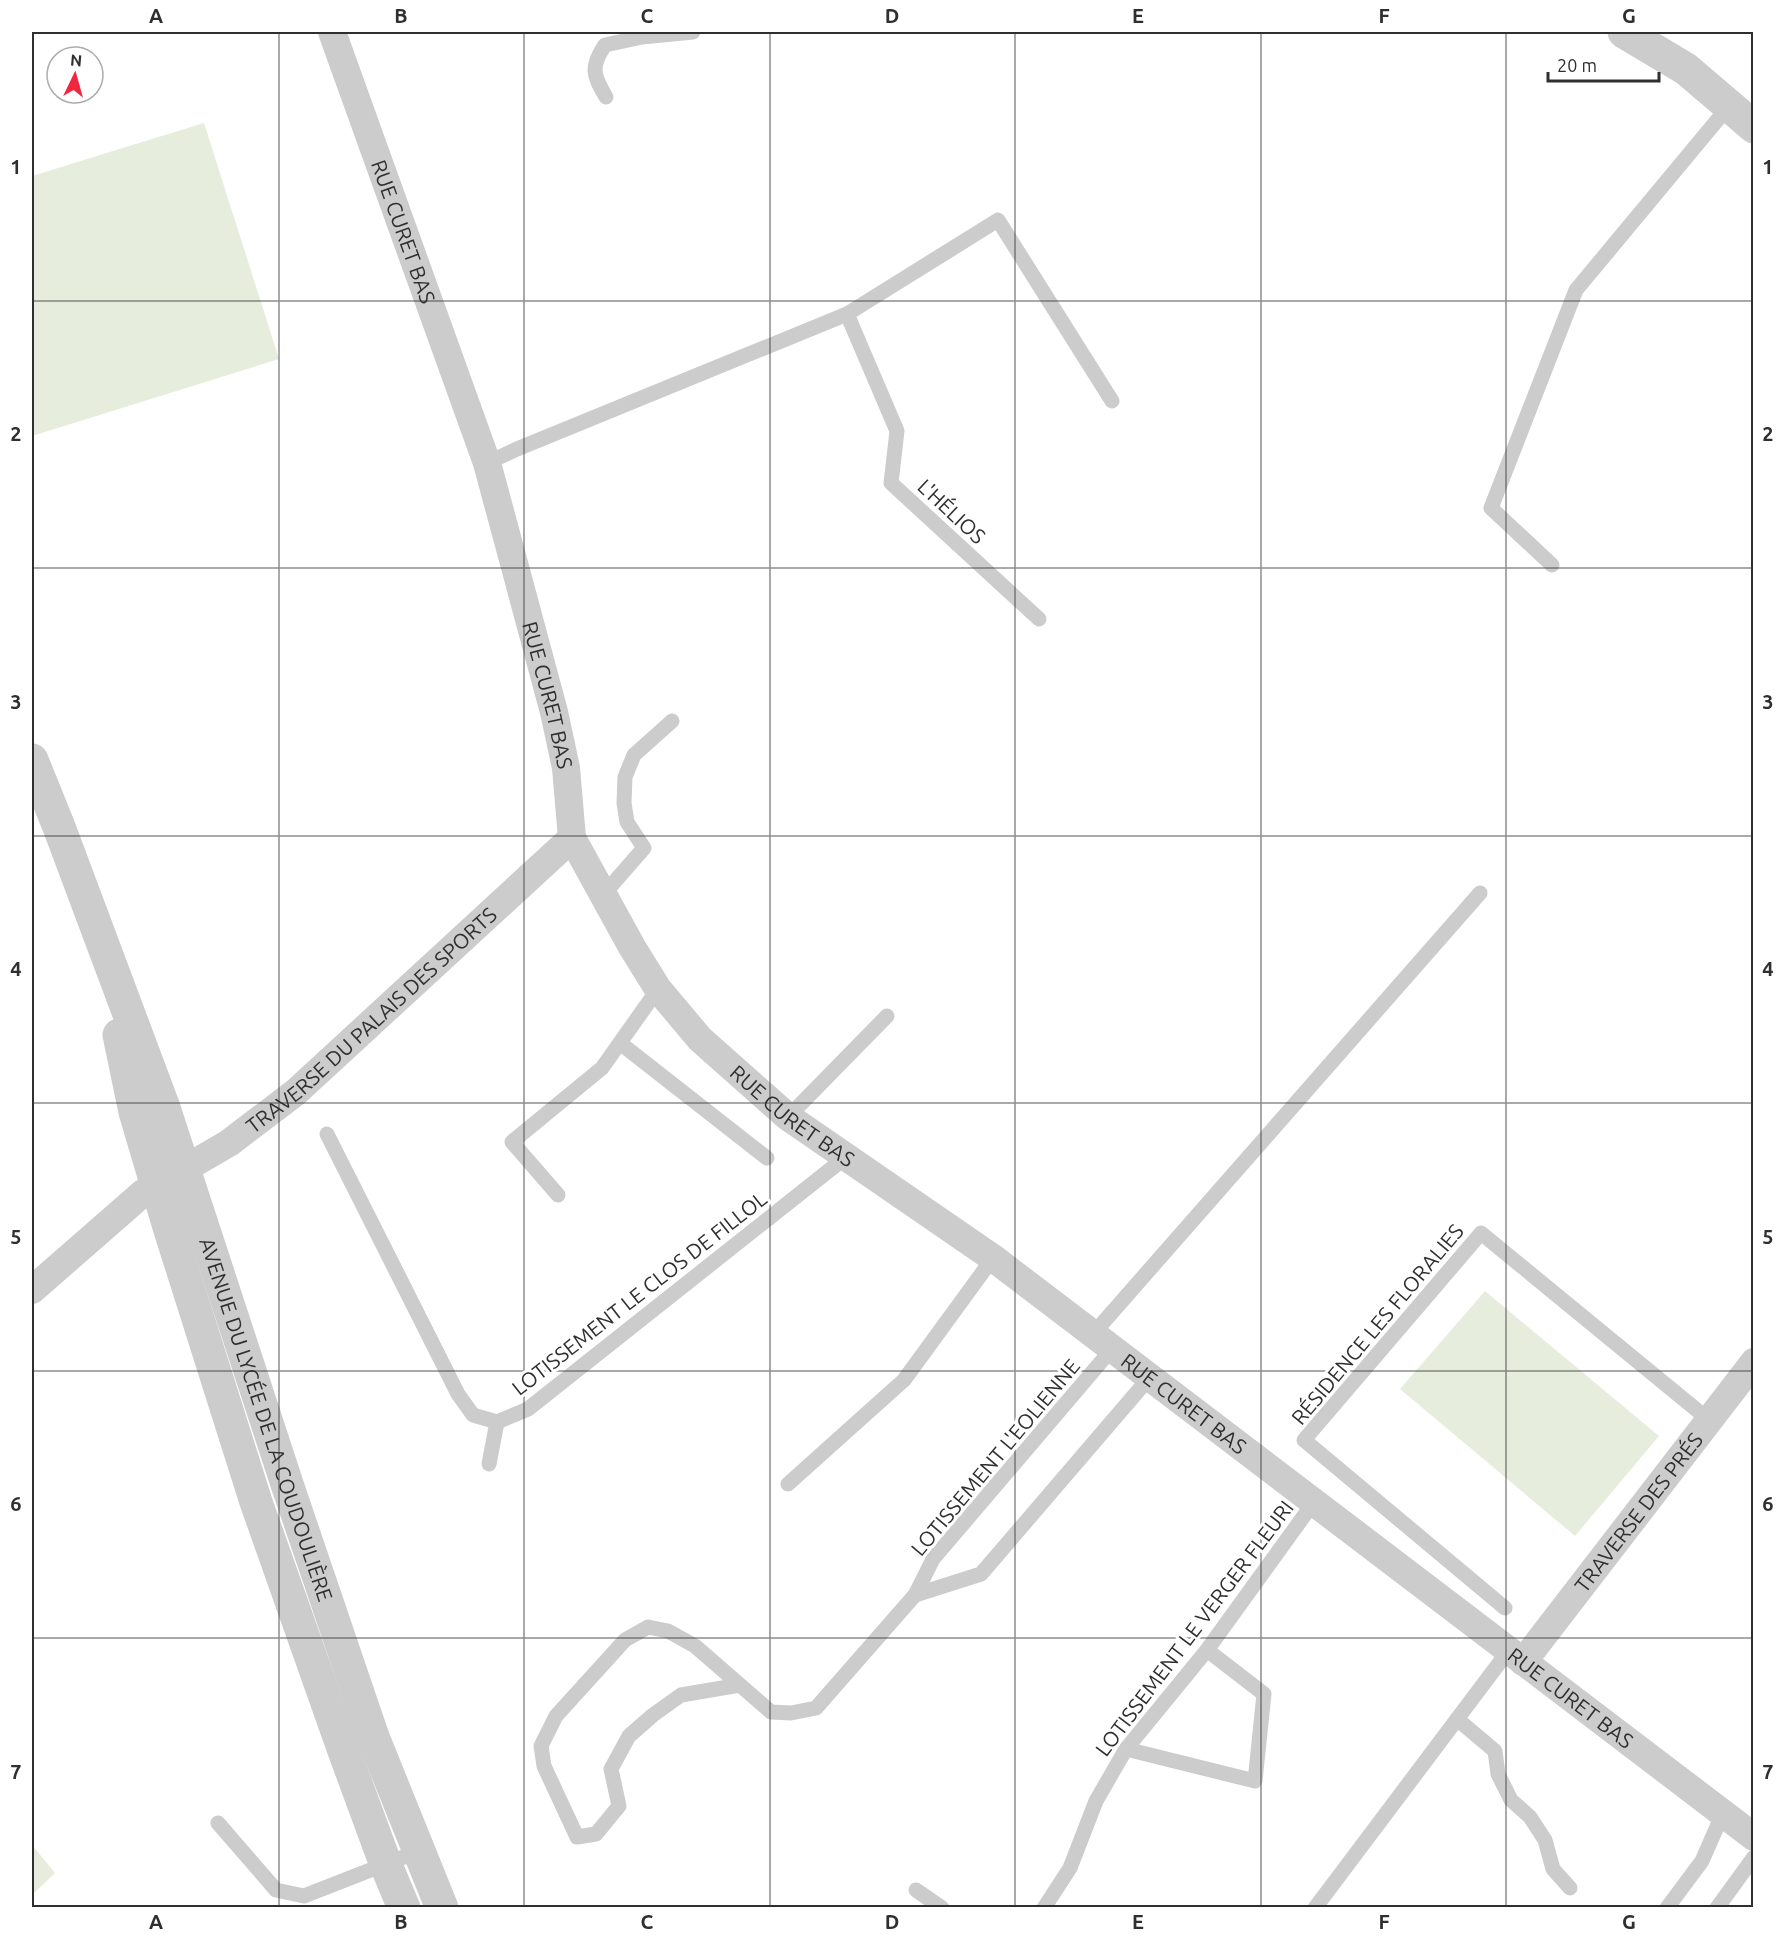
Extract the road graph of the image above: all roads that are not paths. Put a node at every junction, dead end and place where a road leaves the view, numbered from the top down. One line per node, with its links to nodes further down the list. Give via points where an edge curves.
1 (332, 32): 8 (street, RUE CURET BAS)
2 (693, 32): 4 (lane, via 605,45 597,57 594,78)
3 (1624, 32): 5 (street, via 1686,69)
4 (606, 97)
5 (1747, 120): 9 (lane, via 1576,290 1491,508)
6 (847, 314): 7 (lane, via 998,220); 8 (lane); 10 (lane, L'HÉLIOS, via 897,431 891,483)
7 (1112, 401)
8 (487, 463): 13 (street, RUE CURET BAS, via 556,723 566,768)
9 (1552, 565)
10 (1039, 619)
11 (672, 721): 15 (lane, via 634,755 626,777 624,803 627,822 644,848)
12 (32, 760): 23 (street, AVENUE DU LYCÉE DE LA COUDOULIÈRE, via 97,932 135,1112)
13 (572, 838): 15 (street, RUE CURET BAS); 23 (street, TRAVERSE DU PALAIS DES SPORTS, via 296,1092 229,1143)
14 (1480, 893): 27 (lane, LOTISSEMENT L'EOLIENNE)
15 (603, 895): 16 (street, RUE CURET BAS)
16 (658, 989): 18 (lane); 19 (street, RUE CURET BAS, via 700,1039)
17 (887, 1016): 19 (lane)
18 (620, 1043): 22 (lane); 24 (lane, via 602,1068 512,1142)
19 (788, 1117): 21 (street, RUE CURET BAS)
20 (327, 1134): 31 (lane, via 458,1394 473,1415)
21 (846, 1157): 25 (street, RUE CURET BAS); 31 (lane, LOTISSEMENT LE CLOS DE FILLOL, via 528,1409)
22 (767, 1158)
23 (170, 1178): 26 (street, via 143,1193); 45 (street, AVENUE DU LYCÉE DE LA COUDOULIÈRE, via 373,1737); 47 (street, AVENUE DU LYCÉE DE LA COUDOULIÈRE, via 256,1502)
24 (558, 1195)
25 (993, 1258): 27 (street, RUE CURET BAS); 33 (lane, via 904,1380)
26 (32, 1290)
27 (1103, 1342): 29 (street, RUE CURET BAS); 35 (lane, LOTISSEMENT L'EOLIENNE, via 933,1559)
28 (1754, 1362): 30 (street, TRAVERSE DES PRÉS)
29 (1150, 1377): 34 (street, RUE CURET BAS); 35 (lane, LOTISSEMENT L'EOLIENNE, via 981,1574)
30 (1709, 1420): 36 (lane, RÉSIDENCE LES FLORALIES, via 1481,1233 1304,1440); 38 (street, TRAVERSE DES PRÉS)
31 (497, 1422): 32 (lane)
32 (489, 1464)
33 (788, 1484)
34 (1314, 1502): 37 (lane, LOTISSEMENT LE VERGER FLEURI); 38 (street, RUE CURET BAS)
35 (915, 1595): 39 (lane, LOTISSEMENT L'EOLIENNE, via 816,1708 771,1712)
36 (1505, 1608)
37 (1207, 1650): 41 (lane, LOTISSEMENT LE VERGER FLEURI); 41 (lane, via 1264,1694 1255,1781)
38 (1516, 1656): 40 (lane); 42 (street, RUE CURET BAS)
39 (740, 1685): 39 (lane, LOTISSEMENT L'EOLIENNE, via 681,1695 629,1736 611,1769 619,1806 596,1834 577,1837 544,1766 541,1746 556,1716 625,1640 648,1627 668,1631 695,1646)
40 (1457, 1719): 48 (lane, via 1495,1751 1498,1774 1511,1800 1530,1817 1545,1840 1553,1869); 54 (lane)
41 (1126, 1749): 53 (lane, LOTISSEMENT LE VERGER FLEURI, via 1096,1801 1070,1868)
42 (1723, 1814): 44 (street, RUE CURET BAS); 55 (lane, via 1702,1862)
43 (218, 1823): 47 (lane, via 276,1890 304,1896)
44 (1754, 1837)
45 (419, 1851): 47 (lane); 51 (street, AVENUE DU LYCÉE DE LA COUDOULIÈRE)
46 (1754, 1857): 56 (lane)
47 (386, 1865): 50 (street, AVENUE DU LYCÉE DE LA COUDOULIÈRE)
48 (1570, 1888)
49 (916, 1890): 52 (lane)
50 (404, 1908)
51 (442, 1908)
52 (942, 1908)
53 (1044, 1908)
54 (1315, 1908)
55 (1667, 1908)
56 (1717, 1908)

